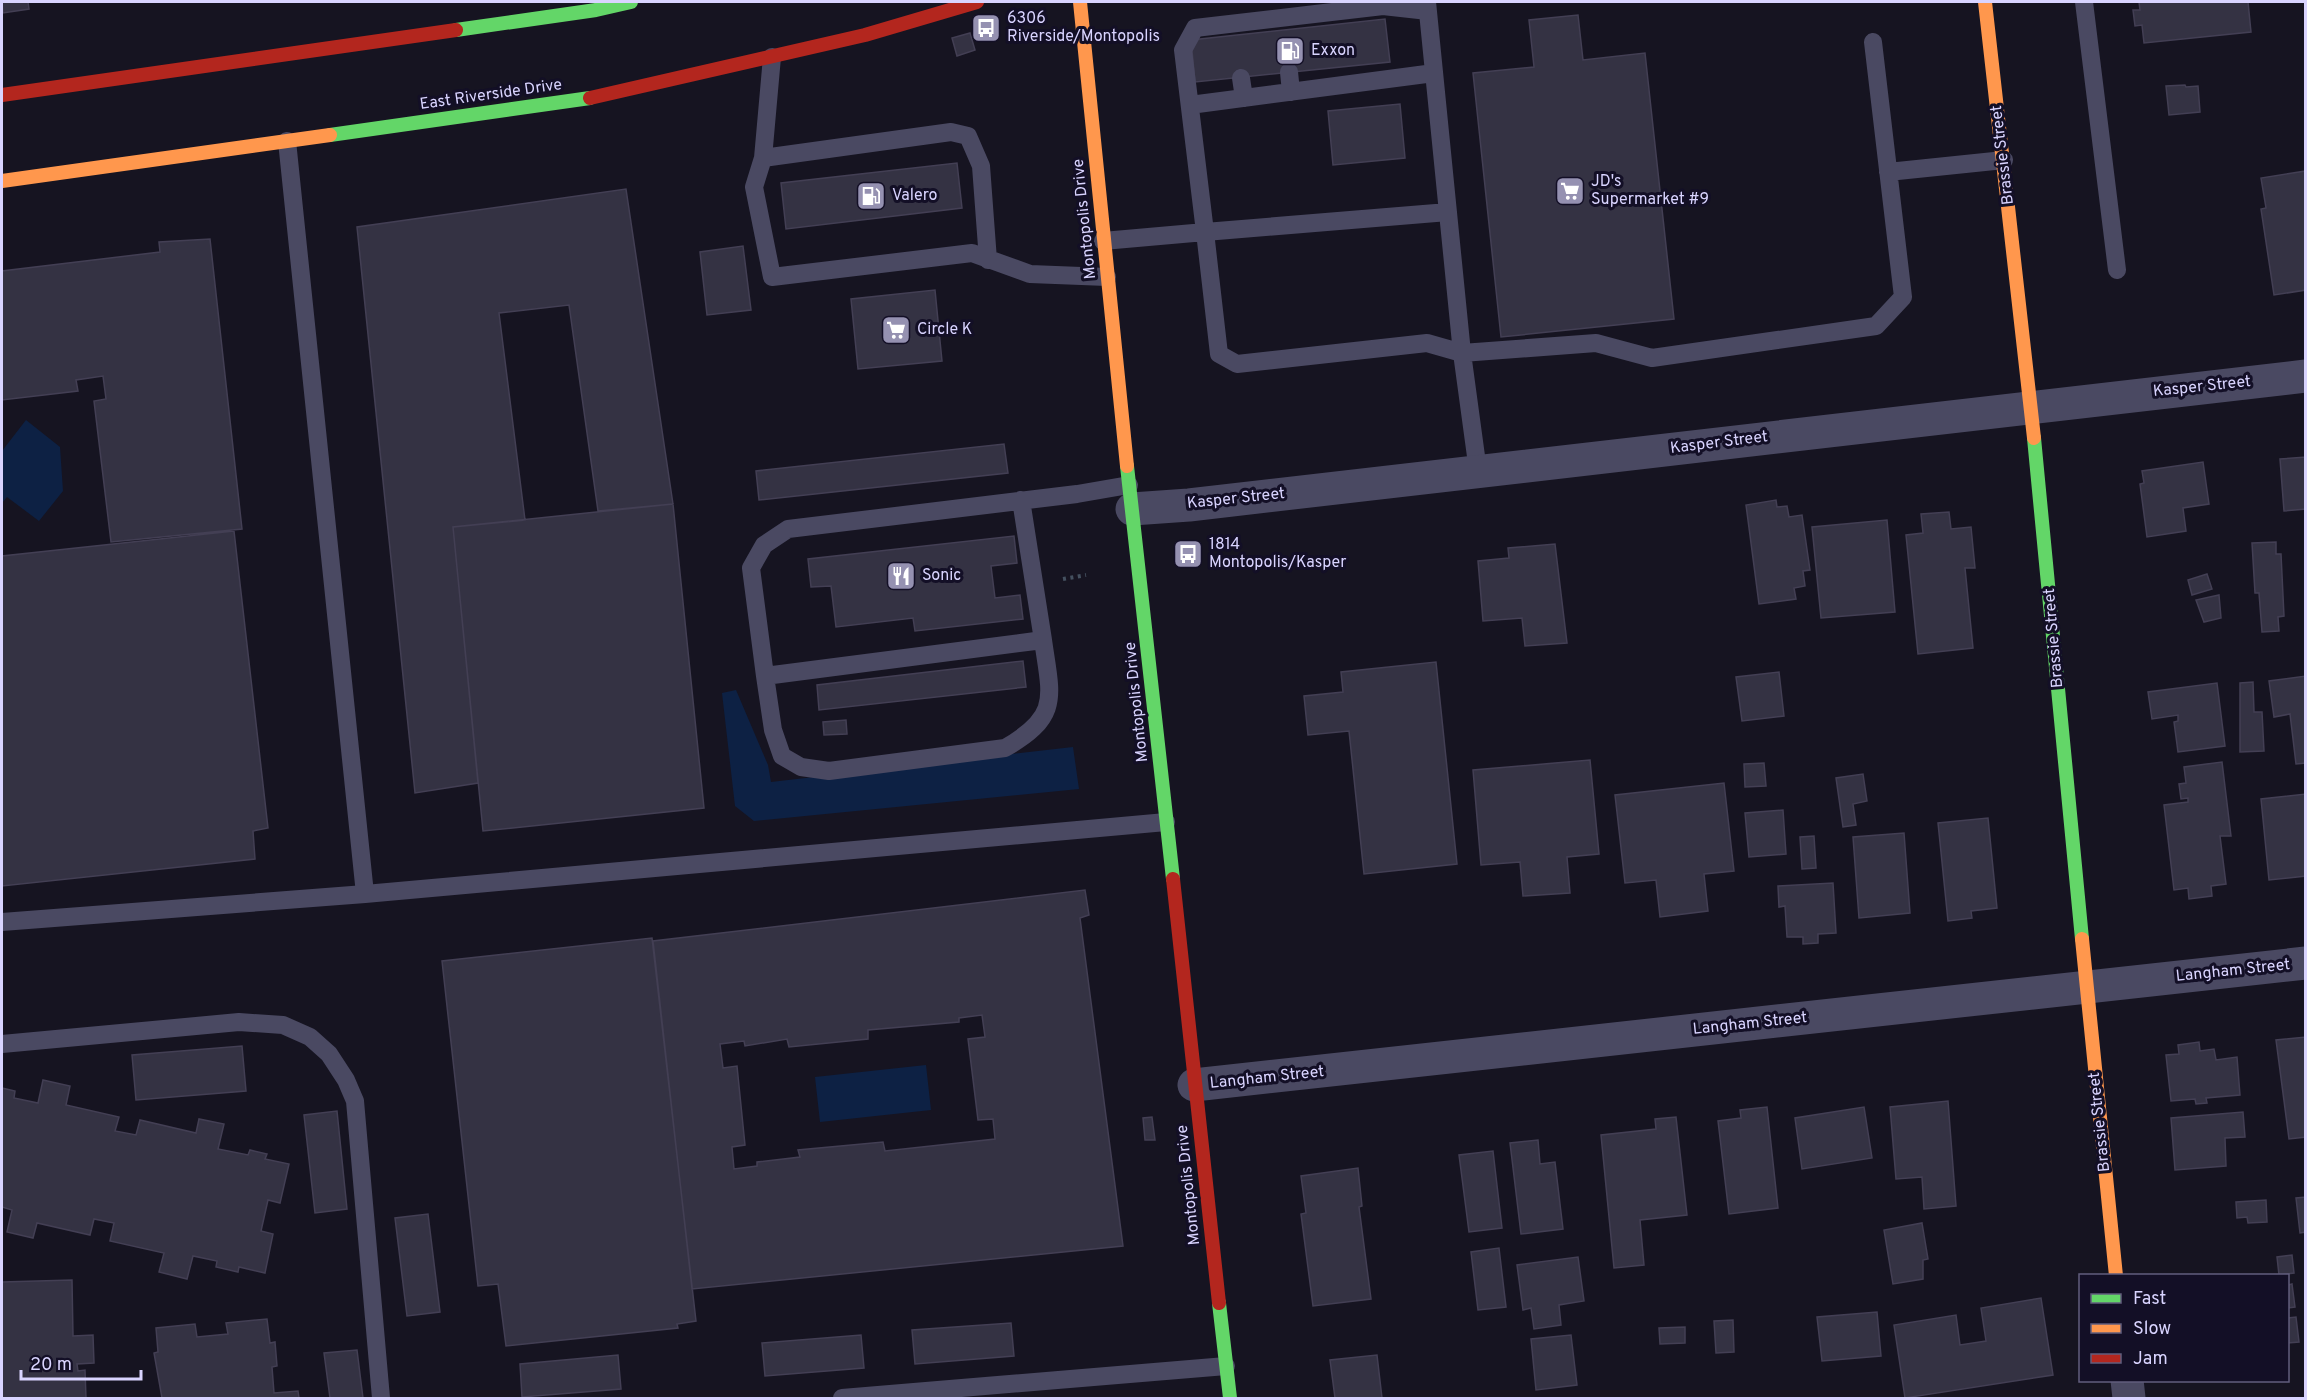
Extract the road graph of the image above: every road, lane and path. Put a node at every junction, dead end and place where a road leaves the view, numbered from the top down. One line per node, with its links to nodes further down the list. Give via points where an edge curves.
1 (631, 2): 13 (main road, via 584,12)
2 (977, 2): 8 (main road, East Riverside Drive)
3 (1080, 2): 23 (main road, Montopolis Drive)
4 (1985, 2): 18 (main road, Brassie Street)
5 (2084, 2): 25 (lane)
6 (1427, 7): 10 (lane); 15 (lane, via 1383,6 1341,17 1234,29 1195,27 1183,50)
7 (1874, 42): 19 (lane)
8 (772, 57): 16 (main road, East Riverside Drive, via 588,98); 17 (lane)
9 (1289, 72): 12 (lane)
10 (1434, 73): 12 (lane, via 1348,75); 21 (lane)
11 (1241, 78): 14 (lane)
12 (1291, 92): 14 (lane)
13 (2, 95)
14 (1244, 98): 15 (lane)
15 (1190, 105): 22 (lane)
16 (287, 141): 20 (main road, East Riverside Drive); 38 (lane)
17 (763, 158): 24 (lane, via 951,132 968,136 981,166); 24 (lane, via 754,187 772,277 972,253)
18 (2004, 160): 19 (lane); 29 (main road, Brassie Street)
19 (1888, 172): 27 (lane, via 1902,297 1876,326 1652,358 1596,343)
20 (2, 181)
21 (1448, 212): 22 (lane); 27 (lane)
22 (1206, 232): 23 (lane); 27 (lane, via 1219,354 1238,364 1427,343)
23 (1104, 241): 26 (main road, Montopolis Drive)
24 (988, 260): 26 (lane, via 1030,274)
25 (2117, 270)
26 (1107, 277): 31 (main road, Montopolis Drive)
27 (1462, 353): 30 (lane)
28 (2306, 376): 29 (street, Kasper Street)
29 (2032, 407): 30 (street, Kasper Street); 41 (main road, Brassie Street)
30 (1478, 471): 31 (street, Kasper Street, via 1189,505)
31 (1131, 497): 32 (lane); 37 (main road, Montopolis Drive)
32 (1021, 500): 35 (lane); 36 (lane, via 788,529 764,545 751,568)
33 (1086, 575): 34 (path)
34 (1055, 580)
35 (1044, 640): 36 (lane); 36 (lane, via 1051,696 1044,717 1029,734 1005,748 829,771 801,767 782,756 773,730)
36 (765, 675)
37 (1166, 822): 38 (lane); 43 (main road, Montopolis Drive)
38 (365, 894): 39 (lane)
39 (2, 922)
40 (2306, 963): 41 (street, Langham Street)
41 (2087, 987): 43 (street, Langham Street); 44 (main road, Brassie Street)
42 (2, 1044): 47 (lane, via 239,1022 283,1025 310,1037 329,1053 356,1101)
43 (1194, 1085): 45 (main road, Montopolis Drive)
44 (2116, 1274)
45 (1226, 1366): 49 (lane); 50 (main road, Montopolis Drive)
46 (2127, 1382): 51 (street)
47 (381, 1398)
48 (842, 1398): 49 (lane)
49 (847, 1398)
50 (1230, 1398)
51 (2129, 1398)

